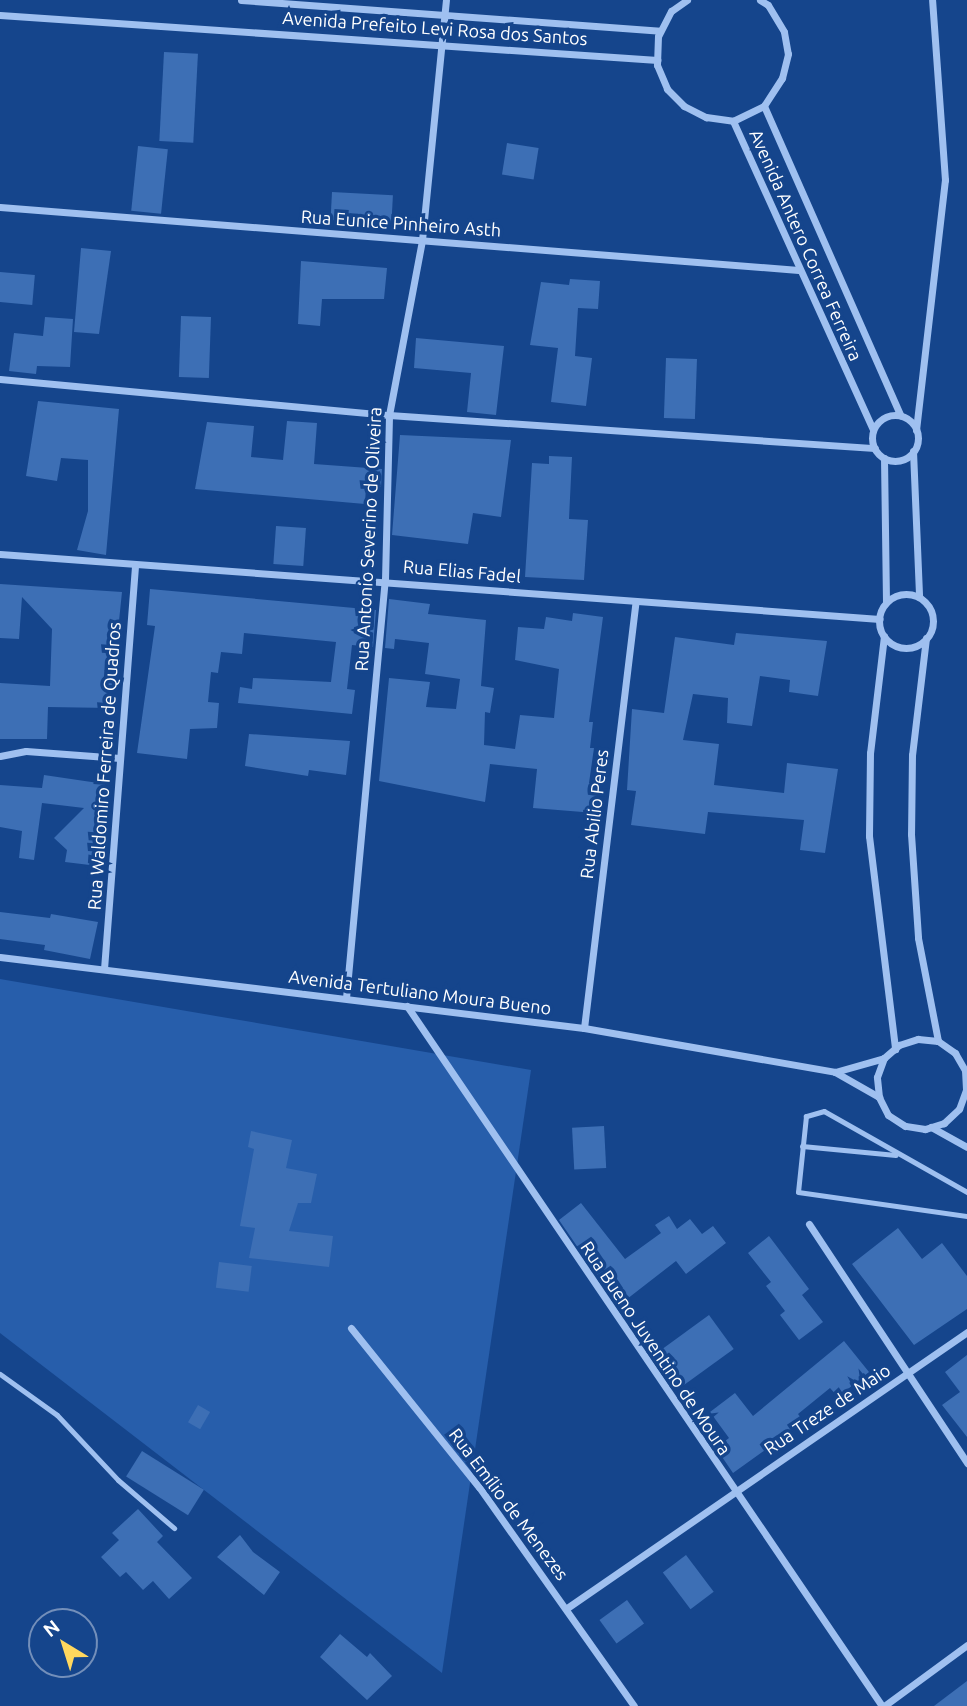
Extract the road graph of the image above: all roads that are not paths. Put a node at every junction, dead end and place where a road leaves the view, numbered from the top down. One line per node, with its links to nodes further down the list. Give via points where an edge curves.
1 (241, 0): 7 (street, Avenida Prefeito Levi Rosa dos Santos)
2 (446, 0): 7 (street, Rua Antonio Severino de Oliveira)
3 (687, 0): 9 (street, via 671,11)
4 (760, 0): 6 (street, Avenida Antero Correa Ferreira)
5 (932, 0): 21 (street, via 945,180)
6 (770, 3): 12 (street, Avenida Antero Correa Ferreira, via 784,32 788,54 782,78)
7 (444, 13): 9 (street, Avenida Prefeito Levi Rosa dos Santos); 10 (street, Rua Antonio Severino de Oliveira)
8 (0, 15): 10 (street, Avenida Prefeito Levi Rosa dos Santos)
9 (660, 31): 11 (street, Avenida Antero Correa Ferreira)
10 (440, 43): 11 (street, Avenida Prefeito Levi Rosa dos Santos); 15 (street, Rua Antonio Severino de Oliveira)
11 (657, 60): 13 (street, Avenida Antero Correa Ferreira, via 667,89 684,106 706,117)
12 (764, 106): 13 (street); 19 (street, Avenida Antero Correa Ferreira)
13 (733, 121): 16 (street, Avenida Antero Correa Ferreira)
14 (0, 207): 15 (street, Rua Eunice Pinheiro Asth)
15 (422, 240): 16 (street, Rua Eunice Pinheiro Asth); 18 (street, Rua Antonio Severino de Oliveira)
16 (799, 270): 20 (street, Avenida Antero Correa Ferreira)
17 (0, 379): 18 (street)
18 (390, 415): 22 (street); 27 (street, Rua Antonio Severino de Oliveira)
19 (900, 415): 20 (street, via 889,415); 21 (street)
20 (873, 429): 22 (street)
21 (916, 430): 23 (street)
22 (875, 448): 24 (street)
23 (913, 451): 24 (street, via 905,458); 28 (street)
24 (884, 458): 29 (street)
25 (0, 554): 26 (street, Rua Elias Fadel)
26 (135, 565): 27 (street, Rua Elias Fadel); 35 (street, Rua Waldomiro Ferreira de Quadros)
27 (384, 580): 30 (street, Rua Elias Fadel); 38 (street, Rua Antonio Severino de Oliveira)
28 (919, 597): 29 (street, via 896,595); 33 (street, via 933,616)
29 (886, 602): 31 (street)
30 (635, 604): 31 (street, Rua Elias Fadel); 40 (street, Rua Abilio Peres)
31 (880, 618): 32 (street)
32 (884, 636): 33 (street, via 904,648); 42 (street, via 870,753 869,836)
33 (926, 638): 41 (street, via 912,755 911,834 918,938)
34 (0, 756): 35 (street, via 26,751)
35 (120, 758): 37 (street, Rua Waldomiro Ferreira de Quadros)
36 (0, 957): 37 (street, Avenida Tertuliano Moura Bueno)
37 (104, 969): 38 (street, Avenida Tertuliano Moura Bueno)
38 (346, 999): 39 (street, Avenida Tertuliano Moura Bueno)
39 (407, 1006): 40 (street, Avenida Tertuliano Moura Bueno); 60 (street, Rua Bueno Juventino de Moura)
40 (584, 1028): 45 (street, Avenida Tertuliano Moura Bueno)
41 (938, 1041): 42 (street, via 918,1039); 44 (street, via 955,1053)
42 (895, 1049): 43 (street)
43 (884, 1058): 45 (street, Avenida Tertuliano Moura Bueno); 46 (street, via 877,1077)
44 (966, 1070): 47 (street)
45 (835, 1072): 46 (street, Avenida Tertuliano Moura Bueno)
46 (878, 1097): 48 (street, via 888,1115 905,1126)
47 (966, 1103): 48 (street, via 944,1123)
48 (931, 1127): 50 (street)
49 (802, 1146): 51 (lane); 51 (lane, via 806,1116 824,1111); 53 (lane, via 796,1185 805,1196)
50 (967, 1147)
51 (898, 1156): 52 (lane)
52 (967, 1192)
53 (967, 1216)
54 (809, 1224): 58 (street)
55 (351, 1328): 62 (street, Rua Emílio de Menezes, via 479,1487)
56 (967, 1332): 58 (street, Rua Treze de Maio)
57 (0, 1374): 61 (lane, via 57,1415 118,1480)
58 (906, 1376): 59 (street); 60 (street, Rua Treze de Maio)
59 (967, 1463)
60 (733, 1491): 62 (street, Rua Treze de Maio); 65 (street, Rua Bueno Juventino de Moura)
61 (174, 1528)
62 (567, 1608): 64 (street, Rua Emílio de Menezes)
63 (967, 1645): 65 (street)
64 (634, 1706)
65 (883, 1706)

